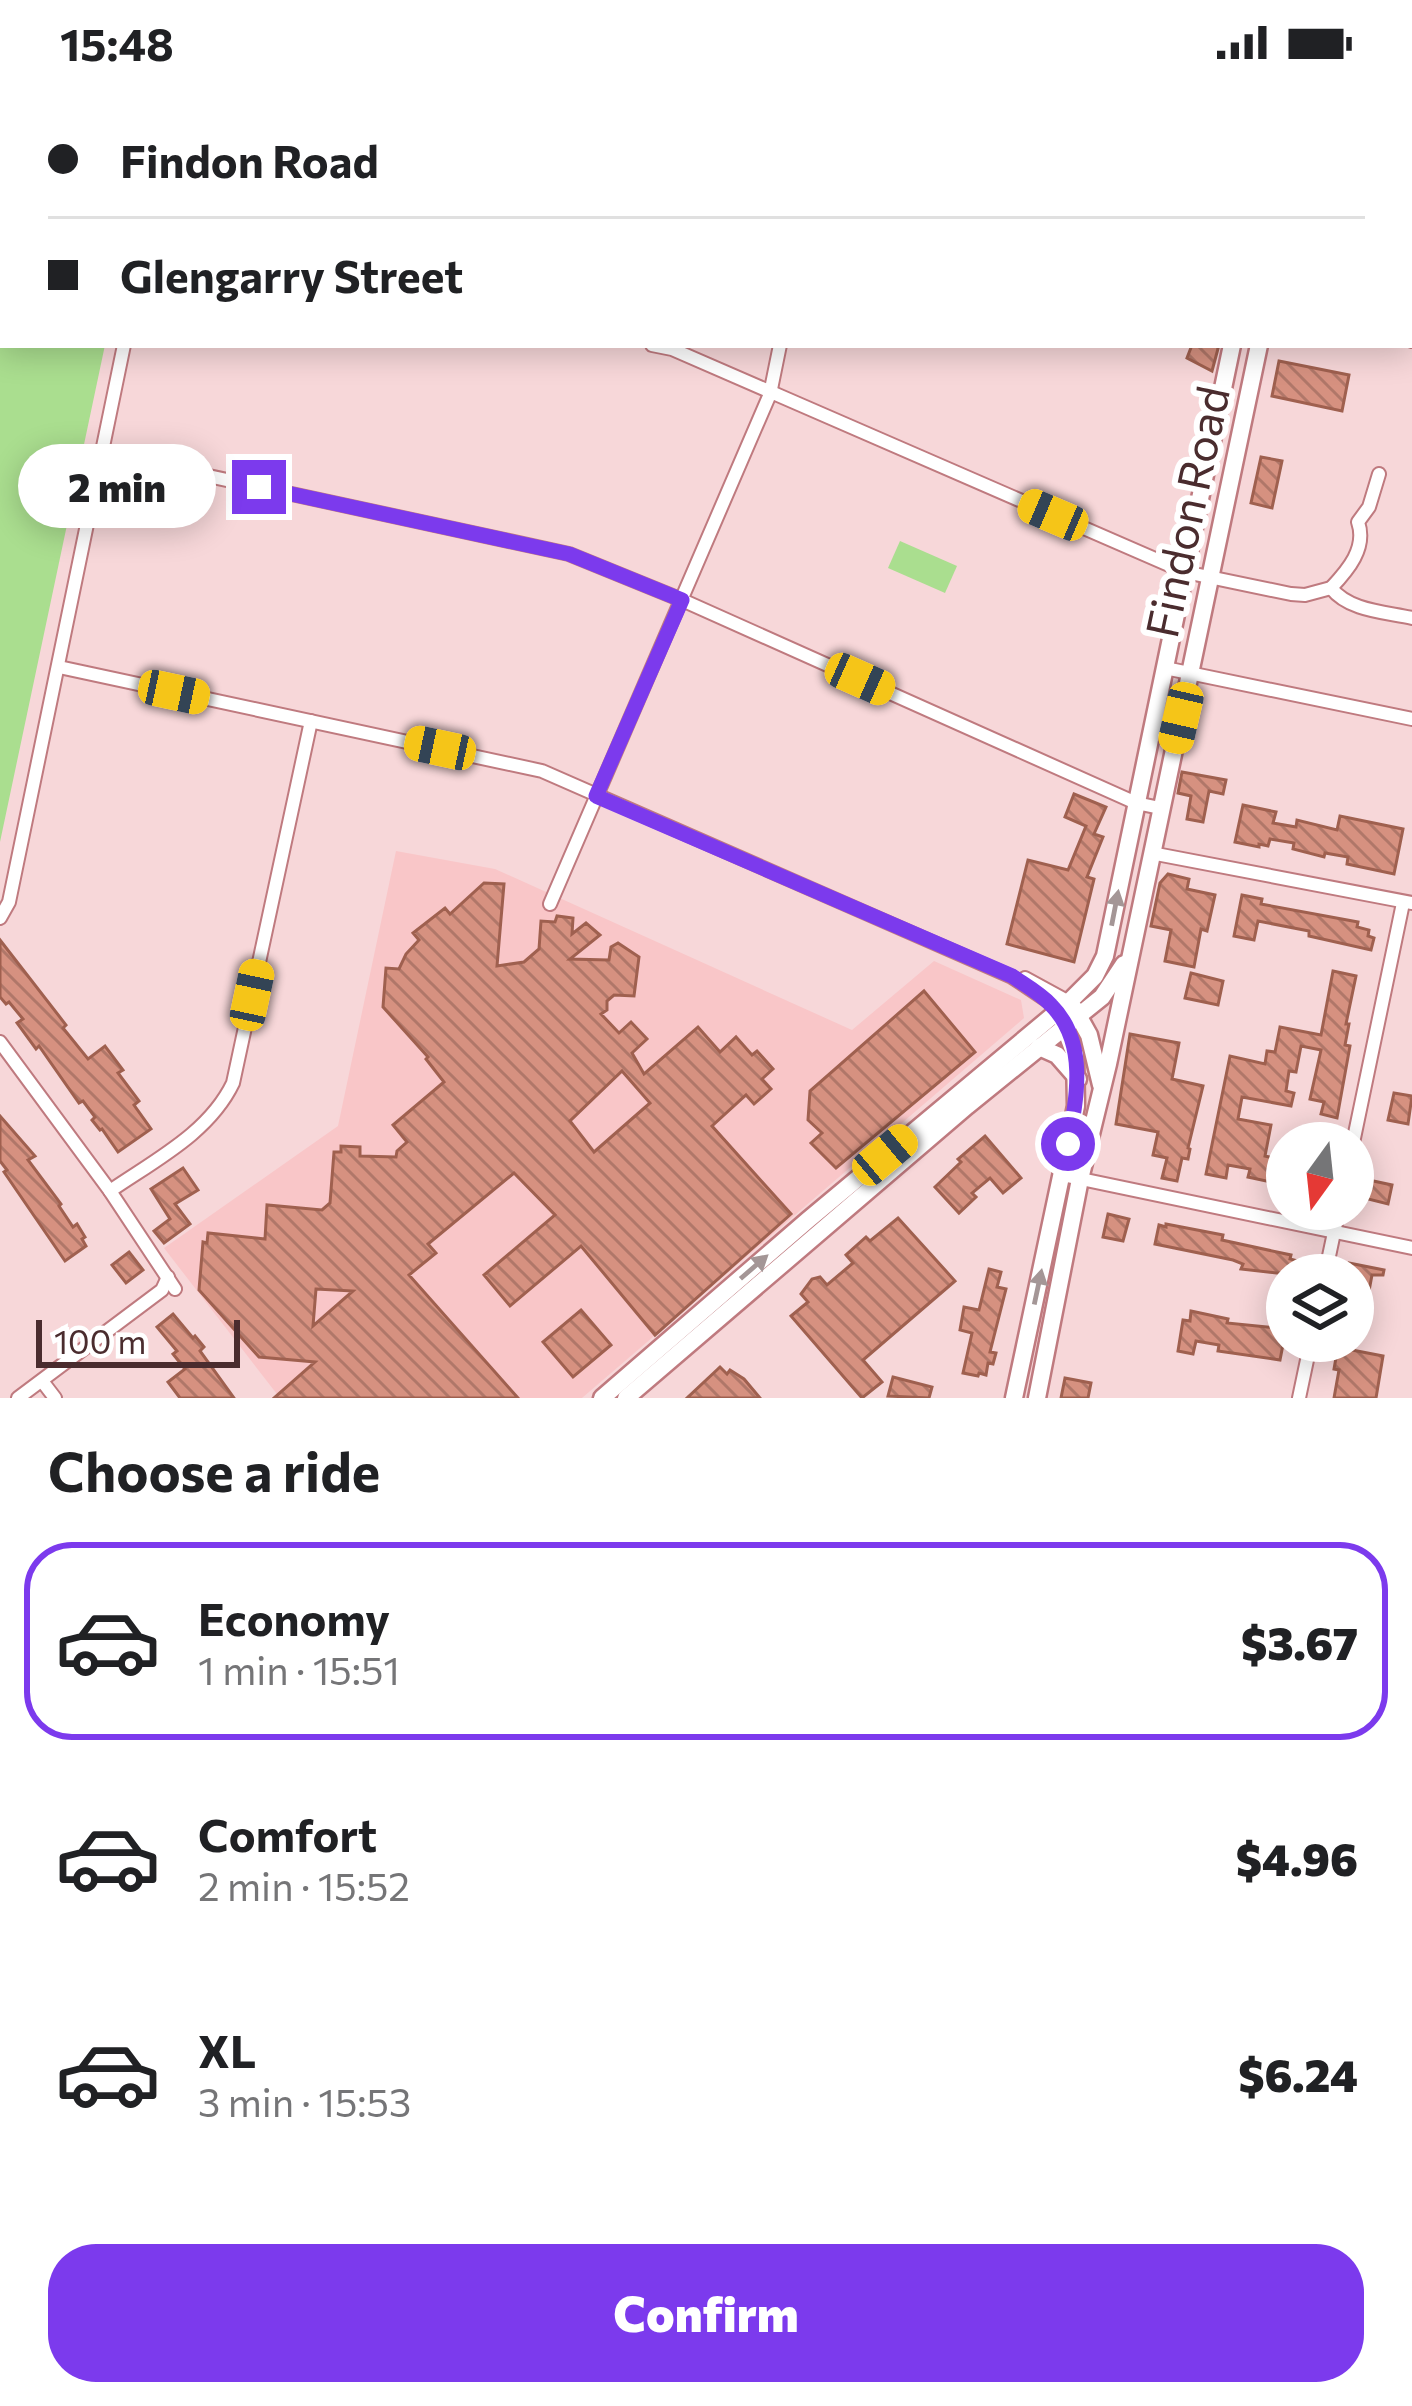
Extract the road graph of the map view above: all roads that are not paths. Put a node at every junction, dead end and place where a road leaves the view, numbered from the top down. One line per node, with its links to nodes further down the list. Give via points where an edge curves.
1 (123, 348): 7 (street)
2 (667, 348): 6 (street)
3 (779, 348): 6 (street)
4 (1231, 348): 9 (main road, Findon Road)
5 (1258, 348): 10 (main road, Findon Road)
6 (770, 394): 9 (street); 12 (street)
7 (102, 453): 12 (street, via 569,554); 14 (street)
8 (1378, 474): 11 (street, via 1358,522 1357,552)
9 (1185, 572): 10 (street); 15 (main road, Findon Road)
10 (1212, 578): 11 (street, via 1292,594); 16 (main road, Findon Road)
11 (1331, 588): 13 (street, via 1356,606)
12 (682, 600): 19 (street); 20 (street)
13 (1412, 618)
14 (59, 667): 18 (street); 25 (street)
15 (1165, 668): 16 (street); 20 (main road, Findon Road)
16 (1191, 673): 17 (street); 21 (main road, Findon Road)
17 (1412, 718)
18 (311, 721): 19 (street, via 526,766); 34 (street, via 233,1083 198,1129)
19 (596, 796): 24 (street); 27 (street, via 1028,978)
20 (1136, 803): 21 (street); 27 (main road, Findon Road, one-way to 20, via 1105,956)
21 (1160, 808): 22 (main road, Findon Road)
22 (1151, 853): 23 (street); 26 (main road, Findon Road)
23 (1408, 903): 32 (street)
24 (550, 904)
25 (0, 918)
26 (1131, 953): 27 (main road, via 1102,997); 31 (main road, Findon Road)
27 (1068, 1013): 29 (main road); 30 (main road, Findon Road); 31 (main road, via 1089,1035); 42 (main road, one-way to 27)
28 (0, 1042): 34 (street)
29 (1040, 1047): 30 (main road); 43 (main road)
30 (1078, 1079): 33 (main road, Findon Road)
31 (1101, 1086): 33 (main road, Findon Road)
32 (1358, 1122)
33 (1071, 1177): 35 (street); 44 (main road, Findon Road, one-way to 33); 45 (main road, Findon Road)
34 (110, 1191): 39 (street, via 172,1283)
35 (1334, 1232): 36 (street); 37 (street)
36 (1412, 1248)
37 (1329, 1254)
38 (1307, 1362): 46 (street)
39 (42, 1381): 40 (street); 41 (street)
40 (18, 1398)
41 (55, 1398)
42 (602, 1398)
43 (626, 1398)
44 (1014, 1398)
45 (1037, 1398)
46 (1299, 1398)

